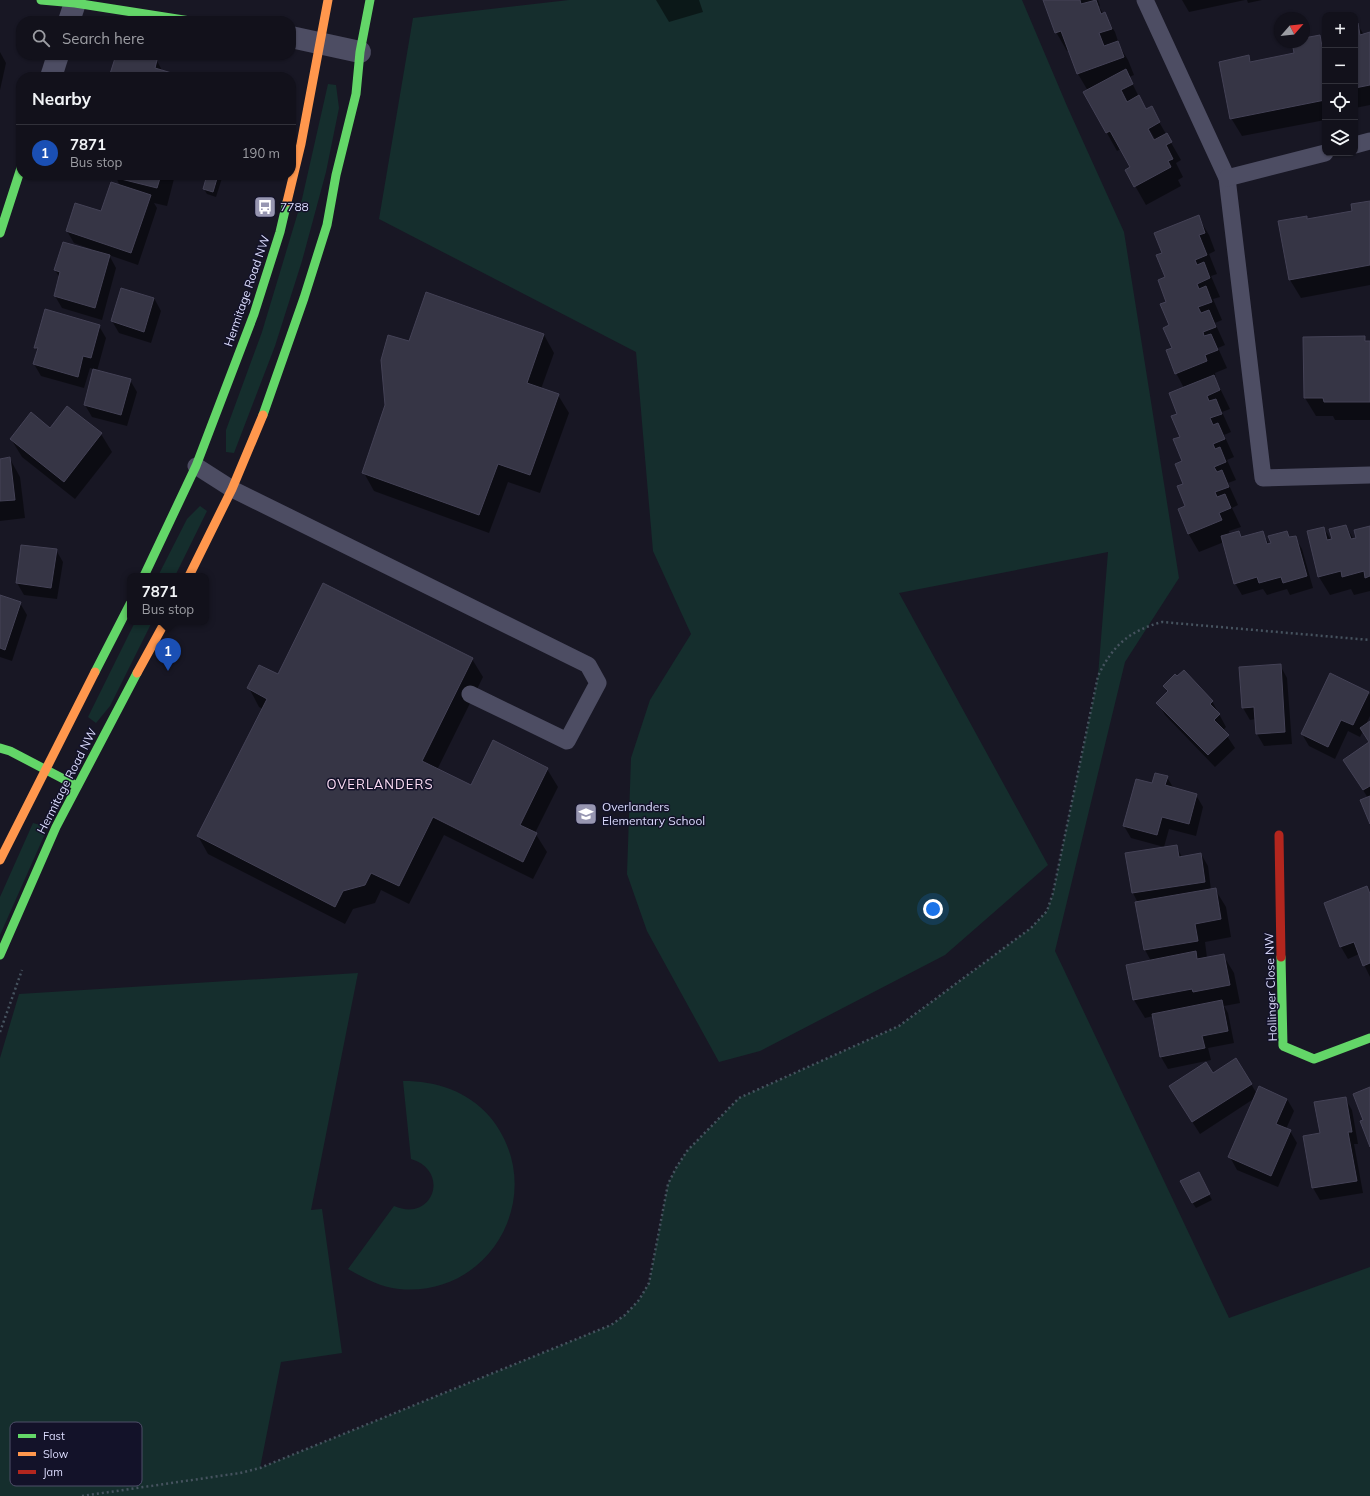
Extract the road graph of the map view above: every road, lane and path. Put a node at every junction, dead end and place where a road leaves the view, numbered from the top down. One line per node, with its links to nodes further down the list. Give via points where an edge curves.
1 (41, 0): 5 (street)
2 (328, 0): 8 (street, Hermitage Road NW)
3 (370, 0): 9 (street)
4 (1145, 0): 16 (lane)
5 (72, 12): 6 (street)
6 (124, 16)
7 (296, 38): 8 (street)
8 (321, 42): 9 (street); 15 (street, Hermitage Road NW)
9 (360, 52): 22 (street, via 356,94 326,225 269,402)
10 (56, 60): 11 (street)
11 (53, 72)
12 (1370, 142): 13 (lane)
13 (1358, 144)
14 (1322, 154): 16 (lane)
15 (296, 162)
16 (1227, 178): 21 (lane, via 1263,478)
17 (17, 180): 19 (street)
18 (292, 180): 20 (street, Hermitage Road NW, via 280,232 254,314)
19 (0, 233)
20 (196, 466): 22 (lane); 23 (street, Hermitage Road NW)
21 (1370, 475)
22 (232, 489): 24 (street); 28 (lane, via 588,665 598,683 567,741)
23 (145, 573)
24 (190, 573)
25 (127, 610): 30 (street, Hermitage Road NW)
26 (163, 625): 31 (street, Hermitage Road NW)
27 (1370, 640): 38 (path, via 1162,622 1134,632 1121,642 1106,659 1098,676 1053,893 1047,911 1031,928 899,1026 738,1098 687,1152 676,1168 668,1184 649,1283 639,1300 611,1325 260,1468)
28 (470, 694)
29 (0, 748): 30 (street)
30 (45, 770): 31 (street); 33 (street, Hermitage Road NW)
31 (77, 786): 34 (street, Hermitage Road NW, via 42,855)
32 (1279, 835): 37 (street, Hollinger Close NW, via 1283,1046 1314,1058)
33 (0, 860)
34 (0, 955)
35 (24, 965): 36 (path)
36 (0, 1032)
37 (1370, 1038)
38 (82, 1496)

